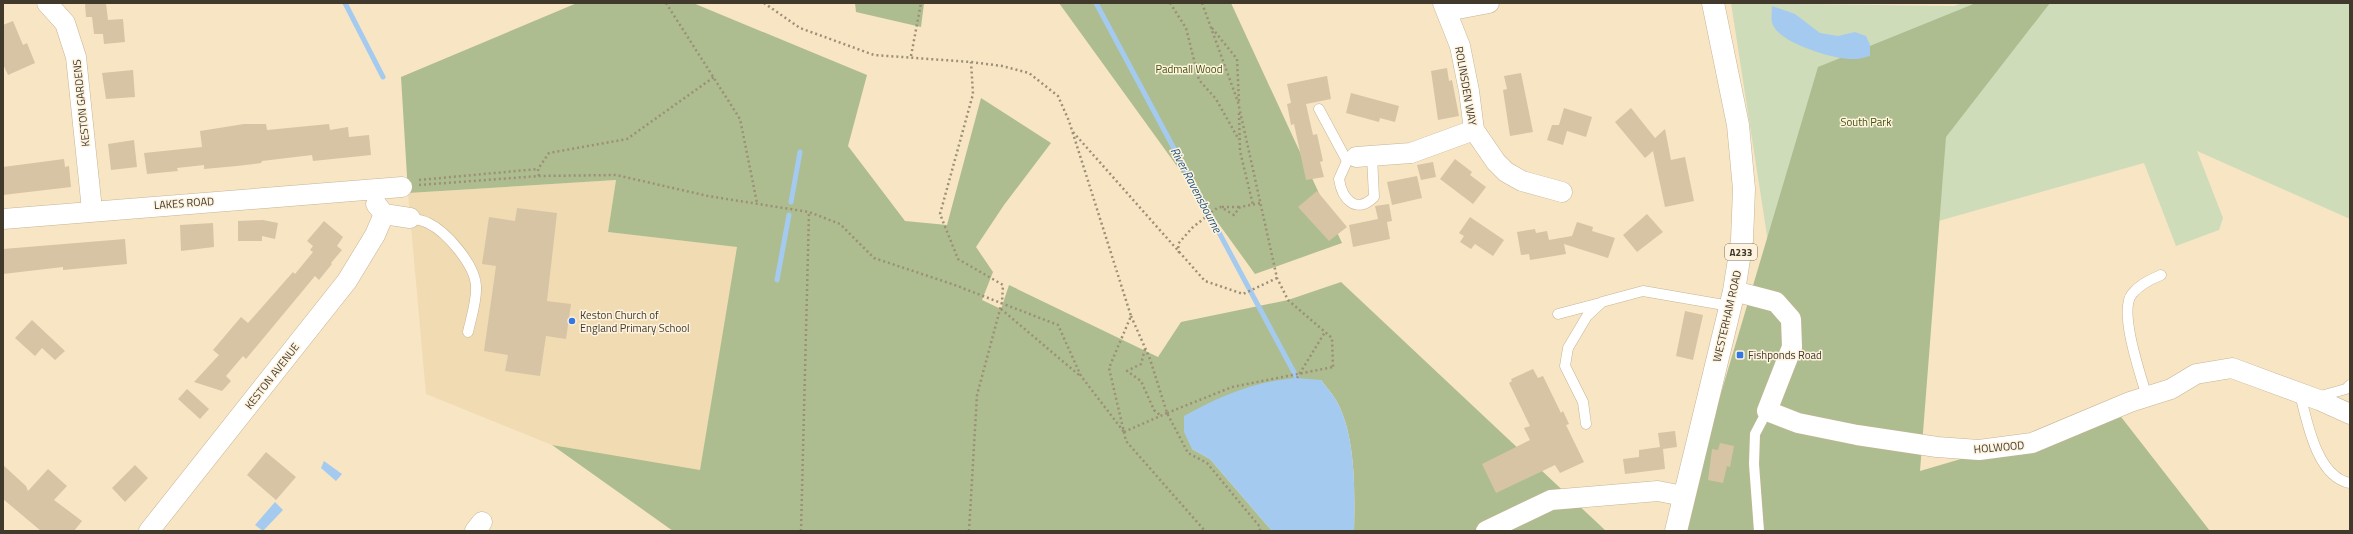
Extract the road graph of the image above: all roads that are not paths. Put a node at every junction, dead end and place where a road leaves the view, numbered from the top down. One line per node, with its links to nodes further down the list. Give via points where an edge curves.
1 (47, 3): 11 (street, KESTON GARDENS, via 65,23 76,58)
2 (1489, 3): 4 (street)
3 (1713, 3): 16 (main road, WESTERHAM ROAD / A233, via 1738,125 1744,189 1742,240)
4 (1445, 7): 6 (street, ROLINSDEN WAY, via 1460,46)
5 (1319, 109): 7 (lane)
6 (1474, 130): 7 (street, via 1411,153); 10 (street, ROLINSDEN WAY, via 1506,172 1522,181)
7 (1358, 158)
8 (402, 187): 9 (street, LAKES ROAD)
9 (365, 190): 11 (street, LAKES ROAD); 12 (street)
10 (1562, 192)
11 (92, 210): 13 (street, LAKES ROAD)
12 (384, 214): 14 (street); 28 (street, KESTON AVENUE, via 375,235 347,281)
13 (3, 218)
14 (410, 218): 19 (lane, via 428,223 469,261 476,277 477,289)
15 (2160, 275): 22 (lane, via 2149,280 2131,295 2128,306 2132,342)
16 (1732, 298): 17 (lane, via 1643,291); 23 (street, via 1776,302 1791,318 1792,347); 27 (main road, WESTERHAM ROAD / A233)
17 (1602, 302): 18 (lane); 25 (lane, via 1587,316 1568,348 1565,366 1583,402)
18 (1558, 314)
19 (468, 332)
20 (2350, 385): 21 (lane, via 2330,395)
21 (2307, 396): 22 (street, HOLWOOD, via 2232,368 2196,374 2171,389); 24 (street, HOLWOOD); 26 (lane, via 2312,439 2328,471 2342,482)
22 (2147, 397): 23 (street, HOLWOOD, via 2032,443 1979,450 1856,436 1798,423)
23 (1767, 411): 31 (lane, via 1755,434 1754,464)
24 (2350, 414)
25 (1586, 424)
26 (2350, 483)
27 (1683, 496): 29 (street, via 1658,491 1551,500); 30 (main road, WESTERHAM ROAD / A233)
28 (149, 531)
29 (1486, 531)
30 (1676, 531)
31 (1759, 531)

